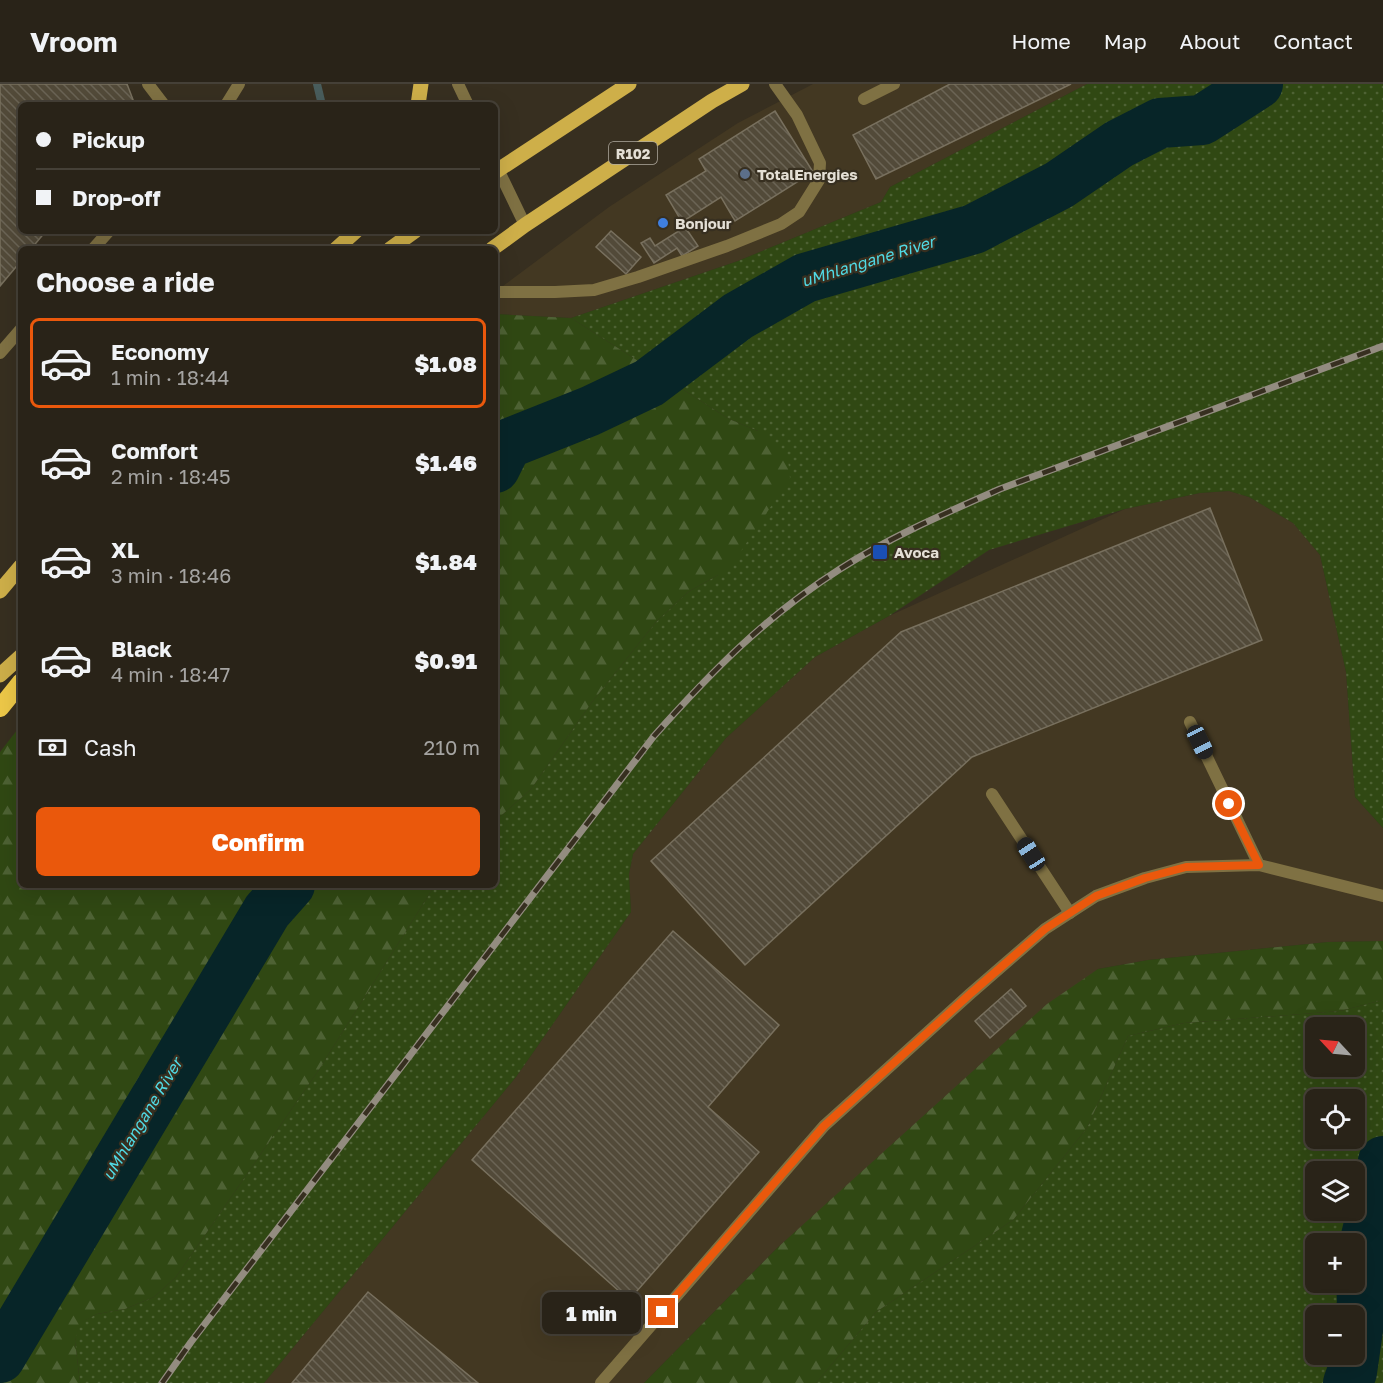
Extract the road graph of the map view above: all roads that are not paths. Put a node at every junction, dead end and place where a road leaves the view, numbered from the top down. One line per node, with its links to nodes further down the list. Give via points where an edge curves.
1 (148, 84): 10 (street)
2 (239, 84): 11 (street)
3 (421, 84): 12 (main road)
4 (458, 84): 13 (street)
5 (629, 84): 14 (main road)
6 (742, 84): 16 (main road, R102)
7 (775, 84): 24 (street, via 797,115 820,163 819,180 799,212 782,224 728,246 594,290)
8 (894, 84): 9 (street)
9 (864, 99)
10 (162, 102)
11 (228, 102)
12 (418, 102)
13 (467, 102)
14 (498, 167)
15 (498, 172): 16 (street)
16 (525, 225): 23 (main road, R102)
17 (106, 234): 20 (street)
18 (353, 234): 21 (main road)
19 (411, 234): 22 (main road)
20 (96, 246)
21 (339, 246)
22 (394, 246)
23 (496, 246)
24 (498, 292)
25 (18, 332): 26 (street)
26 (0, 353)
27 (18, 570): 28 (main road)
28 (0, 591)
29 (18, 659): 30 (main road)
30 (0, 675)
31 (18, 686): 32 (highway)
32 (0, 708)
33 (1190, 722): 35 (street)
34 (992, 794): 37 (street)
35 (1259, 865): 36 (street); 37 (street, via 1186,867 1096,896)
36 (1383, 896)
37 (1070, 913): 38 (street, via 1045,929 824,1126)
38 (601, 1383)

